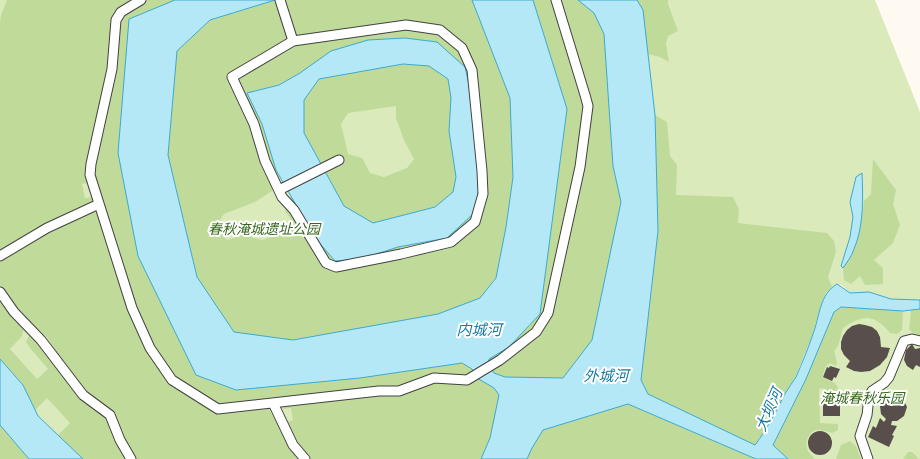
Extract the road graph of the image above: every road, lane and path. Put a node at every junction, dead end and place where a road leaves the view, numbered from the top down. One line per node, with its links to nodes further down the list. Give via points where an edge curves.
1 (141, 0): 7 (lane, via 122,12 116,20 112,69 90,170)
2 (556, 0): 11 (lane, via 588,106 580,167 548,312 536,332 500,360 467,380 434,378 399,390)
3 (280, 1): 4 (lane)
4 (293, 41): 6 (lane, via 232,77 254,124 265,161); 6 (lane, via 406,25 440,30 446,34 462,48 472,70 482,194 475,222 451,242 336,267 326,263 294,210 282,197)
5 (339, 160): 6 (lane)
6 (281, 189)
7 (99, 204): 8 (lane, via 47,228); 11 (lane, via 132,308 150,348 172,380 218,409)
8 (0, 256)
9 (0, 292): 12 (lane, via 83,395 110,415)
10 (920, 341): 14 (lane, via 904,341 889,377 872,391 869,397 867,415 860,436)
11 (273, 403): 13 (lane, via 293,445)
12 (131, 459)
13 (305, 459)
14 (868, 459)

